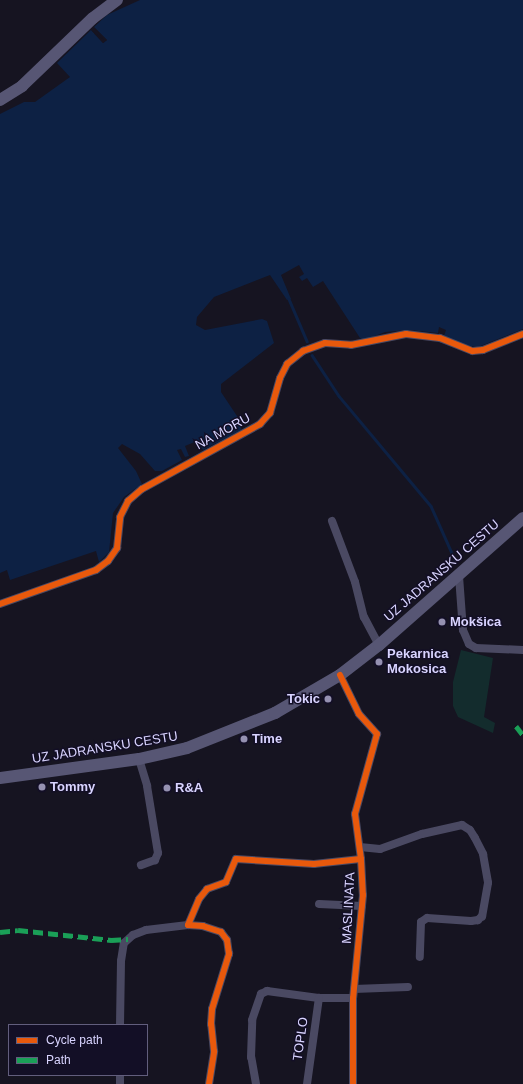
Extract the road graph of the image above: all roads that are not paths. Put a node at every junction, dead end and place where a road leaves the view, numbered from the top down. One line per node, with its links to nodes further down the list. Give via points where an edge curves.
1 (117, 0): 2 (main road, via 93,18 22,86)
2 (0, 100)
3 (523, 334): 7 (street, NA MORU, via 483,350 473,351 440,338 406,334 356,345 325,343 303,351 287,364 280,378 270,413 260,424 142,489 128,501 120,517 117,548 108,562 96,570)
4 (523, 518): 6 (main road, UZ JADRANSKU CESTU)
5 (332, 521): 8 (street, UZ JADRANSKU CESTU, via 355,582 364,617)
6 (459, 576): 8 (main road, UZ JADRANSKU CESTU); 9 (street, via 463,630 469,644 476,648)
7 (0, 604)
8 (379, 645): 10 (main road, UZ JADRANSKU CESTU)
9 (523, 650)
10 (340, 675): 11 (main road, UZ JADRANSKU CESTU, via 288,706 242,728 188,748); 13 (street, MASLINATA, via 359,714 377,734 355,814)
11 (139, 759): 12 (main road, UZ JADRANSKU CESTU); 15 (street, via 147,786 158,853 155,860)
12 (0, 778)
13 (360, 847): 14 (street, MASLINATA); 19 (street, via 380,849 422,834 462,825 470,830 475,838 483,854 488,883 482,916 471,921 427,918 421,922)
14 (361, 859): 17 (street, MASLINATA); 18 (street, via 314,864 236,859 226,882 207,889 199,899)
15 (141, 865)
16 (319, 904): 17 (street)
17 (362, 906): 21 (street, MASLINATA)
18 (188, 925): 23 (street, via 146,930 133,935 124,943); 24 (street, via 203,926 221,932 227,940 229,954 212,1010 214,1052)
19 (420, 957)
20 (408, 987): 21 (street)
21 (354, 994): 22 (street); 27 (street, MASLINATA)
22 (319, 998): 25 (street, via 267,991 261,994 252,1020 251,1057); 26 (street, TOPLO)
23 (120, 1024)
24 (209, 1084)
25 (256, 1084)
26 (307, 1084)
27 (353, 1084)

